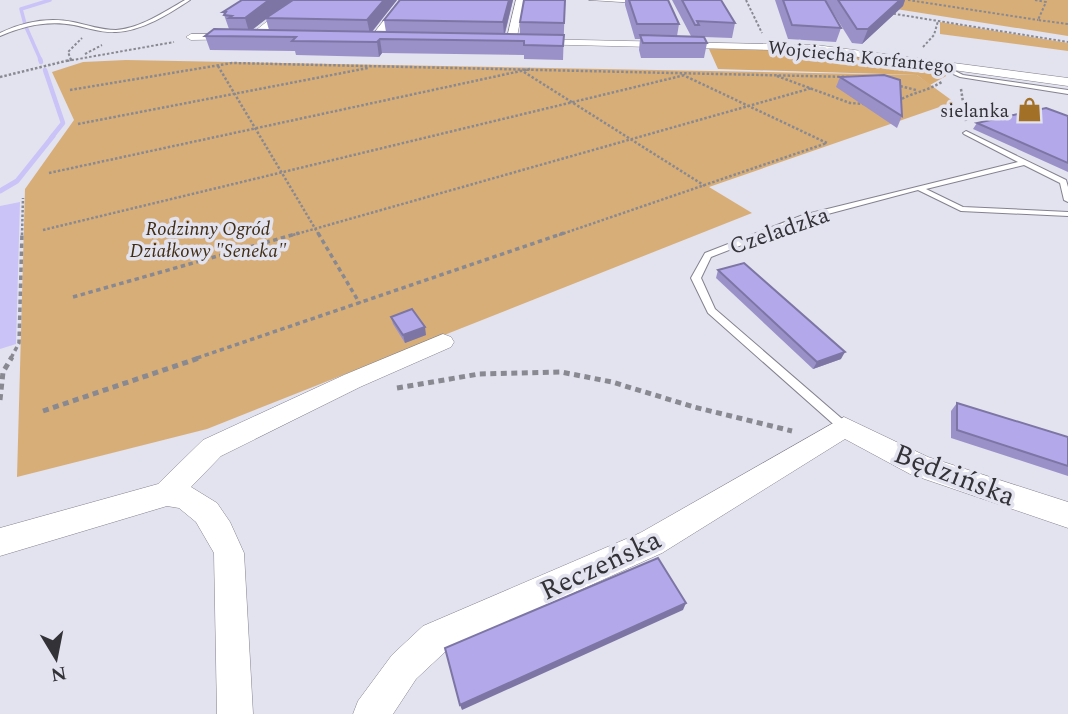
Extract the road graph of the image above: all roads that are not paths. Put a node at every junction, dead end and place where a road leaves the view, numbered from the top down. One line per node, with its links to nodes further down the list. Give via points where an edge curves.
1 (188, 0): 7 (lane, via 128,29 103,31 53,23 15,27)
2 (306, 0): 9 (street)
3 (405, 0): 11 (street, via 380,40)
4 (520, 0): 14 (street)
5 (593, 0): 6 (street)
6 (668, 2)
7 (0, 35)
8 (191, 37): 9 (street)
9 (254, 37): 10 (street)
10 (267, 38)
11 (360, 39)
12 (842, 40): 15 (street)
13 (498, 41): 14 (street, Wojciecha Korfantego)
14 (511, 42): 15 (street, Wojciecha Korfantego, via 685,41)
15 (848, 51): 16 (street, Wojciecha Korfantego)
16 (953, 70): 17 (street, Wojciecha Korfantego); 18 (lane)
17 (1068, 82)
18 (1068, 92)
19 (966, 134): 20 (lane)
20 (1024, 163): 21 (lane); 22 (lane, Czeladzka)
21 (1065, 181): 23 (lane)
22 (919, 188): 24 (lane, via 961,209); 26 (lane, Czeladzka, via 806,217 708,255 696,278 711,311)
23 (1068, 200)
24 (1068, 214)
25 (443, 342): 27 (street, via 212,448)
26 (832, 434): 28 (street, Będzińska); 31 (street, Reczeńska, via 652,543 435,638 404,667)
27 (167, 494): 29 (street); 30 (street, via 182,494 202,507 220,528 229,553)
28 (1068, 515)
29 (0, 542)
30 (235, 714)
31 (371, 714)

